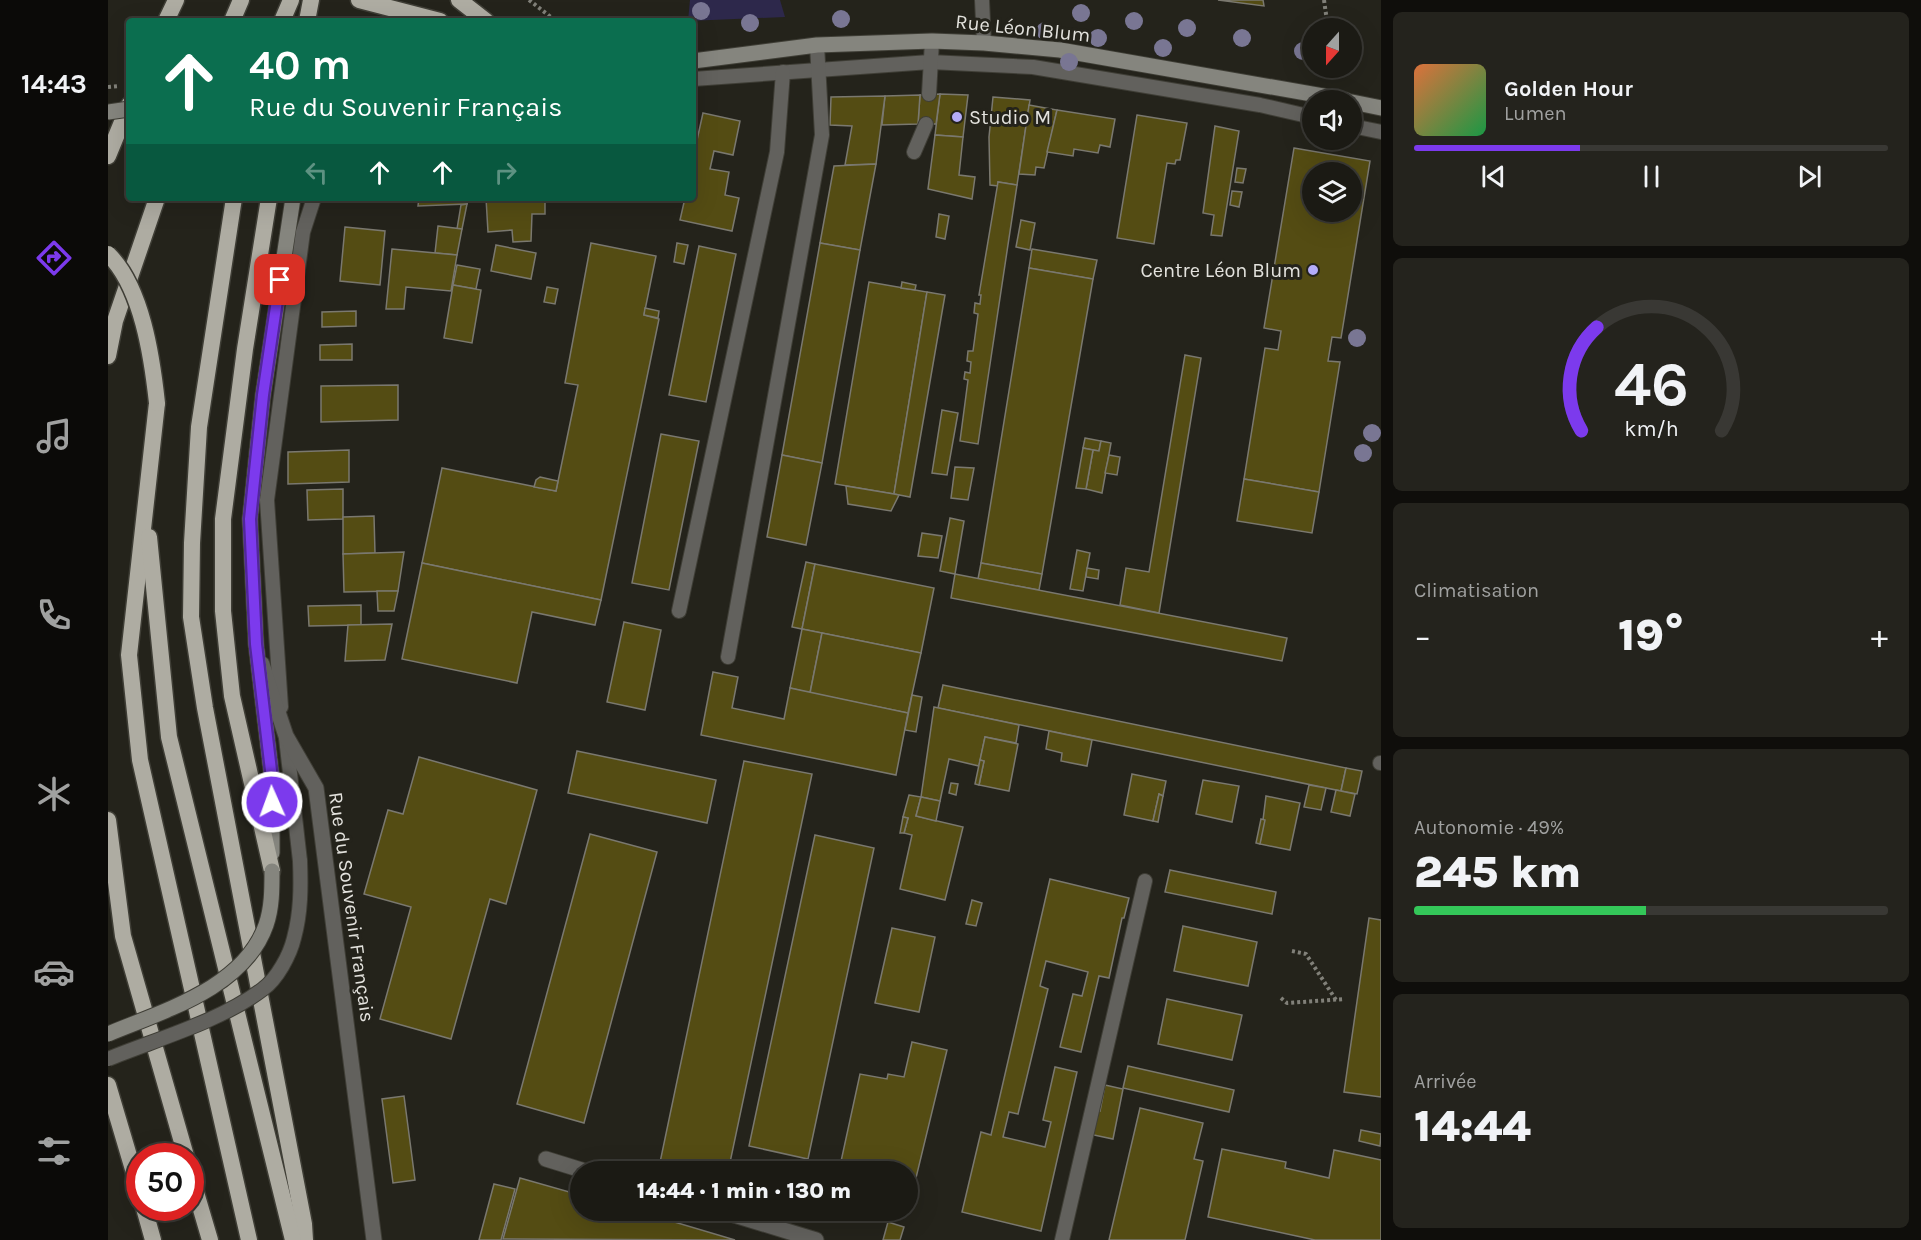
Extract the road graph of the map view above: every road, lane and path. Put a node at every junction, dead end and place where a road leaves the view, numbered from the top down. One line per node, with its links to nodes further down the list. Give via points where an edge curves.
1 (176, 0): 10 (highway)
2 (241, 0): 11 (highway)
3 (291, 0): 12 (highway)
4 (311, 0): 13 (highway)
5 (359, 0): 14 (highway)
6 (459, 0): 15 (highway)
7 (529, 0): 16 (path)
8 (982, 0): 19 (lane)
9 (1324, 0): 17 (path)
10 (167, 18)
11 (233, 18)
12 (283, 18)
13 (308, 18)
14 (428, 18)
15 (482, 18)
16 (552, 18)
17 (1327, 18)
18 (932, 41): 19 (main road, Rue Léon Blum); 20 (main road, Rue Léon Blum); 22 (lane)
19 (984, 43): 26 (main road, Rue Léon Blum, via 1060,50)
20 (817, 45): 21 (main road, Rue Léon Blum); 23 (lane)
21 (696, 61)
22 (930, 62): 23 (lane, Rue Léon Blum); 27 (lane); 33 (lane, Rue Léon Blum, via 1041,69 1225,98)
23 (819, 69): 24 (lane, Rue Léon Blum); 49 (lane, via 822,135)
24 (783, 72): 25 (lane, Rue Léon Blum); 47 (lane, via 777,152)
25 (696, 79)
26 (1302, 92)
27 (929, 94)
28 (1362, 104): 29 (main road)
29 (1381, 108)
30 (126, 109): 31 (main road, bridge)
31 (108, 112)
32 (126, 112): 38 (highway)
33 (1302, 115)
34 (926, 124): 37 (lane)
35 (1362, 128): 36 (lane)
36 (1381, 132)
37 (914, 152)
38 (108, 156)
39 (156, 201): 45 (highway, via 115,321)
40 (234, 201): 72 (highway, via 199,427 191,617)
41 (269, 201): 52 (highway, via 223,519 223,611 232,696)
42 (293, 201): 48 (main road, Rue du Souvenir Français, via 263,395 250,519)
43 (313, 201): 50 (lane, via 303,232 267,500 279,689)
44 (108, 254): 46 (highway, bridge, via 116,262 138,307 152,355 157,403)
45 (108, 356)
46 (146, 500): 70 (highway, via 129,655 140,760); 71 (highway, via 169,737)
47 (679, 611)
48 (256, 644): 50 (street, Rue du Souvenir Français); 52 (main road, via 272,779)
49 (728, 657)
50 (286, 736): 59 (lane, bridge, via 301,903 294,940 281,966 265,988 225,1011); 73 (street, Rue du Souvenir Français, via 316,788)
51 (108, 820): 61 (highway, via 123,936)
52 (272, 871): 58 (main road, bridge, via 272,896 265,927 234,971 177,1005)
53 (1145, 882): 75 (lane)
54 (1292, 951): 57 (path, via 1306,954)
55 (1281, 998): 57 (path, via 1287,1003)
56 (1345, 999): 57 (path)
57 (1336, 1000)
58 (108, 1034)
59 (108, 1059)
60 (108, 1085): 62 (highway)
61 (182, 1143)
62 (126, 1146)
63 (546, 1159): 64 (street)
64 (570, 1166)
65 (204, 1220): 69 (highway)
66 (148, 1221): 68 (highway)
67 (754, 1221): 74 (street)
68 (153, 1240)
69 (210, 1240)
70 (249, 1240)
71 (293, 1240)
72 (305, 1240)
73 (374, 1240)
74 (816, 1240)
75 (1062, 1240)

